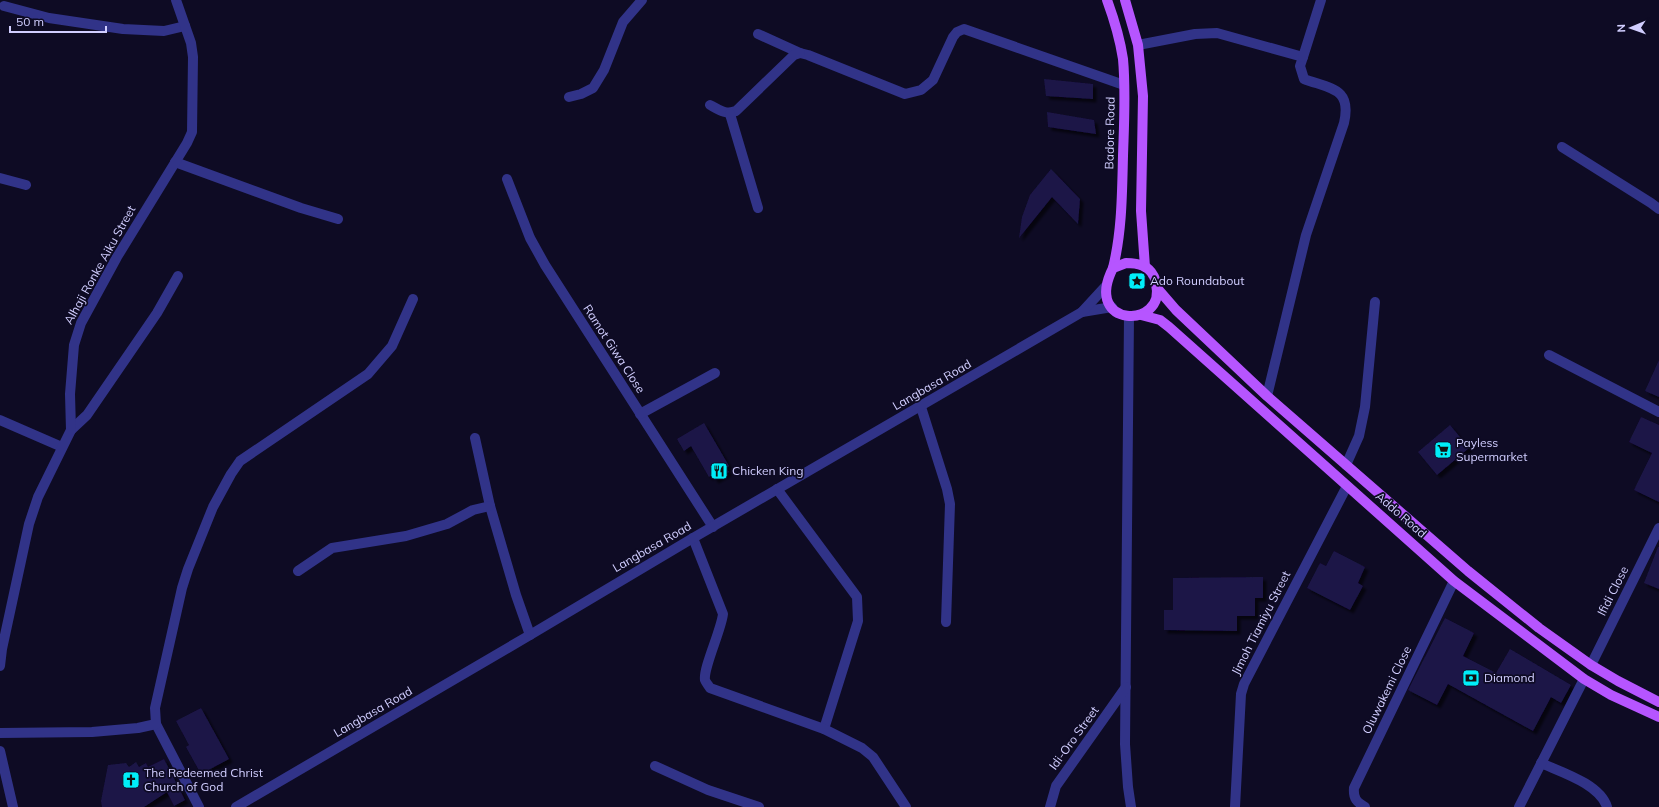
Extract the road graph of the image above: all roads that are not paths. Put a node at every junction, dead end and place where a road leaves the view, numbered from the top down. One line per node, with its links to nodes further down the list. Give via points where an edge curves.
1 (176, 0): 7 (street, Alhaji Ronke Aiku Street)
2 (642, 0): 13 (street, via 623,22 604,70 593,88)
3 (1107, 0): 12 (main road, Badore Road, via 1120,43)
4 (1125, 0): 9 (main road)
5 (1321, 0): 11 (street)
6 (4, 6): 7 (street, via 49,18 123,29 164,31)
7 (186, 26): 17 (street, Alhaji Ronke Aiku Street, via 193,57 192,132)
8 (758, 34): 10 (street)
9 (1138, 45): 11 (street, via 1196,34 1217,33); 24 (main road, via 1143,96 1141,211)
10 (800, 53): 12 (street, via 905,94 921,90 933,80 953,37 964,29); 15 (street, via 794,55)
11 (1303, 57): 37 (street, via 1300,66 1304,79 1340,92 1346,102 1347,112 1306,235)
12 (1124, 85): 25 (main road, Badore Road, via 1122,208)
13 (569, 97)
14 (710, 105): 15 (street)
15 (730, 114): 21 (street)
16 (1562, 147): 22 (street)
17 (175, 162): 23 (street, via 301,208); 42 (street, Alhaji Ronke Aiku Street, via 117,257 81,323 74,345 70,394)
18 (0, 178): 20 (street)
19 (506, 179): 40 (street, Ramot Giwa Close, via 530,238 545,265)
20 (26, 185)
21 (758, 208)
22 (1659, 209)
23 (338, 218)
24 (1145, 267): 25 (main road, via 1133,263); 28 (main road, via 1154,275)
25 (1113, 268): 27 (main road)
26 (178, 276): 42 (street, via 157,313 87,415)
27 (1105, 287): 31 (main road, via 1106,298); 32 (street)
28 (1157, 288): 33 (main road, via 1158,294 1152,307); 37 (main road, Addo Road, via 1176,310)
29 (412, 299): 62 (street, via 392,346 368,374 240,461 231,474 213,507 182,588 155,708)
30 (1375, 302): 45 (street, via 1365,407 1359,436)
31 (1112, 307): 32 (street); 34 (main road, via 1119,314)
32 (1082, 312): 38 (street, Langbasa Road)
33 (1140, 315): 34 (main road); 46 (main road, Addo Road, via 1160,320 1169,327)
34 (1129, 316): 59 (street)
35 (1549, 355): 39 (street)
36 (715, 373): 40 (street)
37 (1267, 396): 45 (main road, Addo Road)
38 (921, 407): 47 (street, Langbasa Road); 54 (street, via 950,504)
39 (1659, 412)
40 (640, 414): 49 (street, Ramot Giwa Close)
41 (0, 420): 44 (street)
42 (71, 430): 44 (street, Alhaji Ronke Aiku Street)
43 (475, 438): 48 (street)
44 (62, 447): 57 (street, Alhaji Ronke Aiku Street, via 38,497 29,524)
45 (1346, 465): 56 (main road, Addo Road, via 1468,571 1539,628)
46 (1347, 486): 53 (main road, Addo Road); 75 (street, Jimoh Tiamiyu Street, via 1244,684 1241,694)
47 (777, 489): 49 (street, Langbasa Road); 63 (street, via 857,597 858,621)
48 (490, 506): 52 (street, via 473,510 447,524 406,536 332,548); 55 (street)
49 (713, 527): 51 (street, Langbasa Road)
50 (1659, 528): 56 (street, Ifidi Close)
51 (693, 538): 55 (street, Langbasa Road); 63 (street, via 723,614 705,681 710,688)
52 (298, 571)
53 (1454, 581): 58 (main road, Addo Road); 76 (street, Oluwakemi Close, via 1354,788 1353,796)
54 (946, 622)
55 (530, 635): 70 (street, Langbasa Road)
56 (1591, 665): 60 (main road, Addo Road)
57 (0, 666)
58 (1584, 679): 61 (main road, Addo Road, via 1611,695); 66 (street)
59 (1126, 687): 73 (street, Idi-Oro Street, via 1056,786); 74 (street, via 1125,744)
60 (1659, 702)
61 (1659, 717)
62 (156, 724): 64 (street, via 92,732); 69 (street)
63 (824, 729): 72 (street, via 862,748 873,757)
64 (0, 733)
65 (0, 751): 68 (street)
66 (1541, 763): 77 (street); 78 (street, via 1585,783 1601,795)
67 (655, 766): 71 (street, via 708,790)
68 (13, 807)
69 (199, 807)
70 (236, 807)
71 (759, 807)
72 (906, 807)
73 (1050, 807)
74 (1131, 807)
75 (1235, 807)
76 (1365, 807)
77 (1519, 807)
78 (1608, 807)

